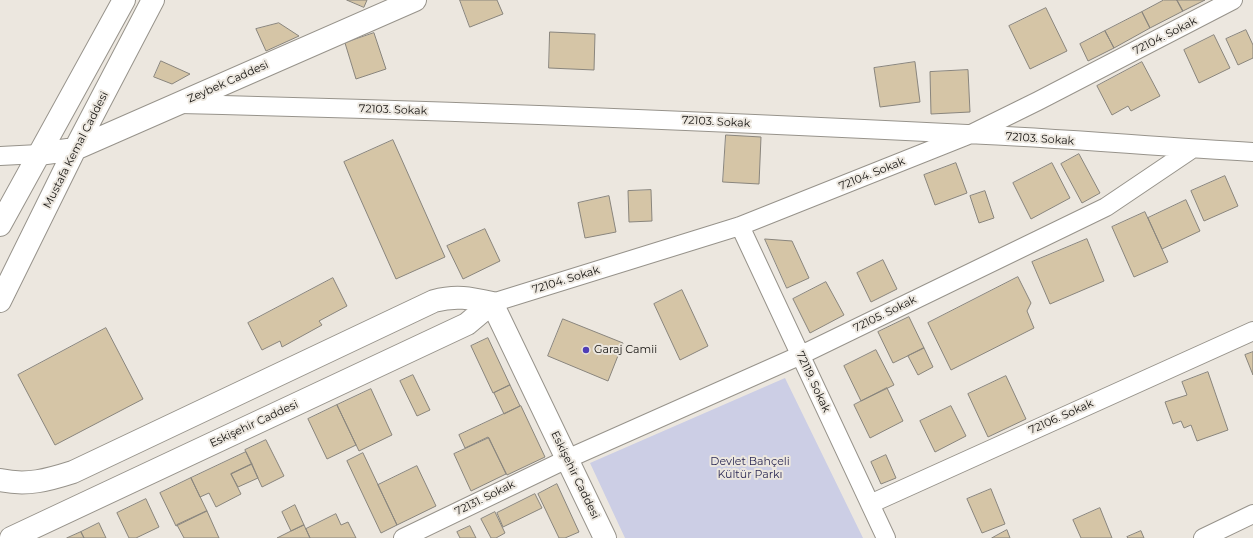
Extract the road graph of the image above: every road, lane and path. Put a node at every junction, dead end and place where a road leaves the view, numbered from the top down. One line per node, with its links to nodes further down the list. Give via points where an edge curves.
1 (124, 0): 10 (street)
2 (153, 0): 7 (street, Mustafa Kemal Caddesi)
3 (415, 0): 5 (street, Zeybek Caddesi)
4 (1233, 0): 6 (street, 72104. Sokak)
5 (179, 104): 6 (street, 72103. Sokak, via 658,119); 7 (street, Zeybek Caddesi)
6 (971, 134): 8 (street, 72103. Sokak); 13 (street, 72104. Sokak)
7 (75, 149): 10 (street, Zeybek Caddesi); 14 (street, Mustafa Kemal Caddesi)
8 (1192, 149): 9 (street, 72103. Sokak); 17 (street, 72105. Sokak, via 1106,207)
9 (1253, 152)
10 (39, 154): 11 (street); 12 (street)
11 (0, 156)
12 (0, 225)
13 (740, 226): 15 (street, 72104. Sokak); 17 (street, 72119. Sokak)
14 (0, 301)
15 (492, 303): 18 (street, Eskişehir Caddesi); 19 (street, via 448,297 434,301 73,472 33,483); 22 (street, Eskişehir Caddesi, via 467,324)
16 (1253, 331): 20 (street, 72106. Sokak)
17 (801, 355): 18 (street, 72105. Sokak); 20 (street, 72119. Sokak)
18 (567, 459): 23 (street, 72131. Sokak); 24 (street, Eskişehir Caddesi)
19 (0, 480)
20 (870, 504): 25 (street, 72119. Sokak)
21 (1253, 514): 26 (street)
22 (11, 538)
23 (403, 538)
24 (605, 538)
25 (886, 538)
26 (1204, 538)

